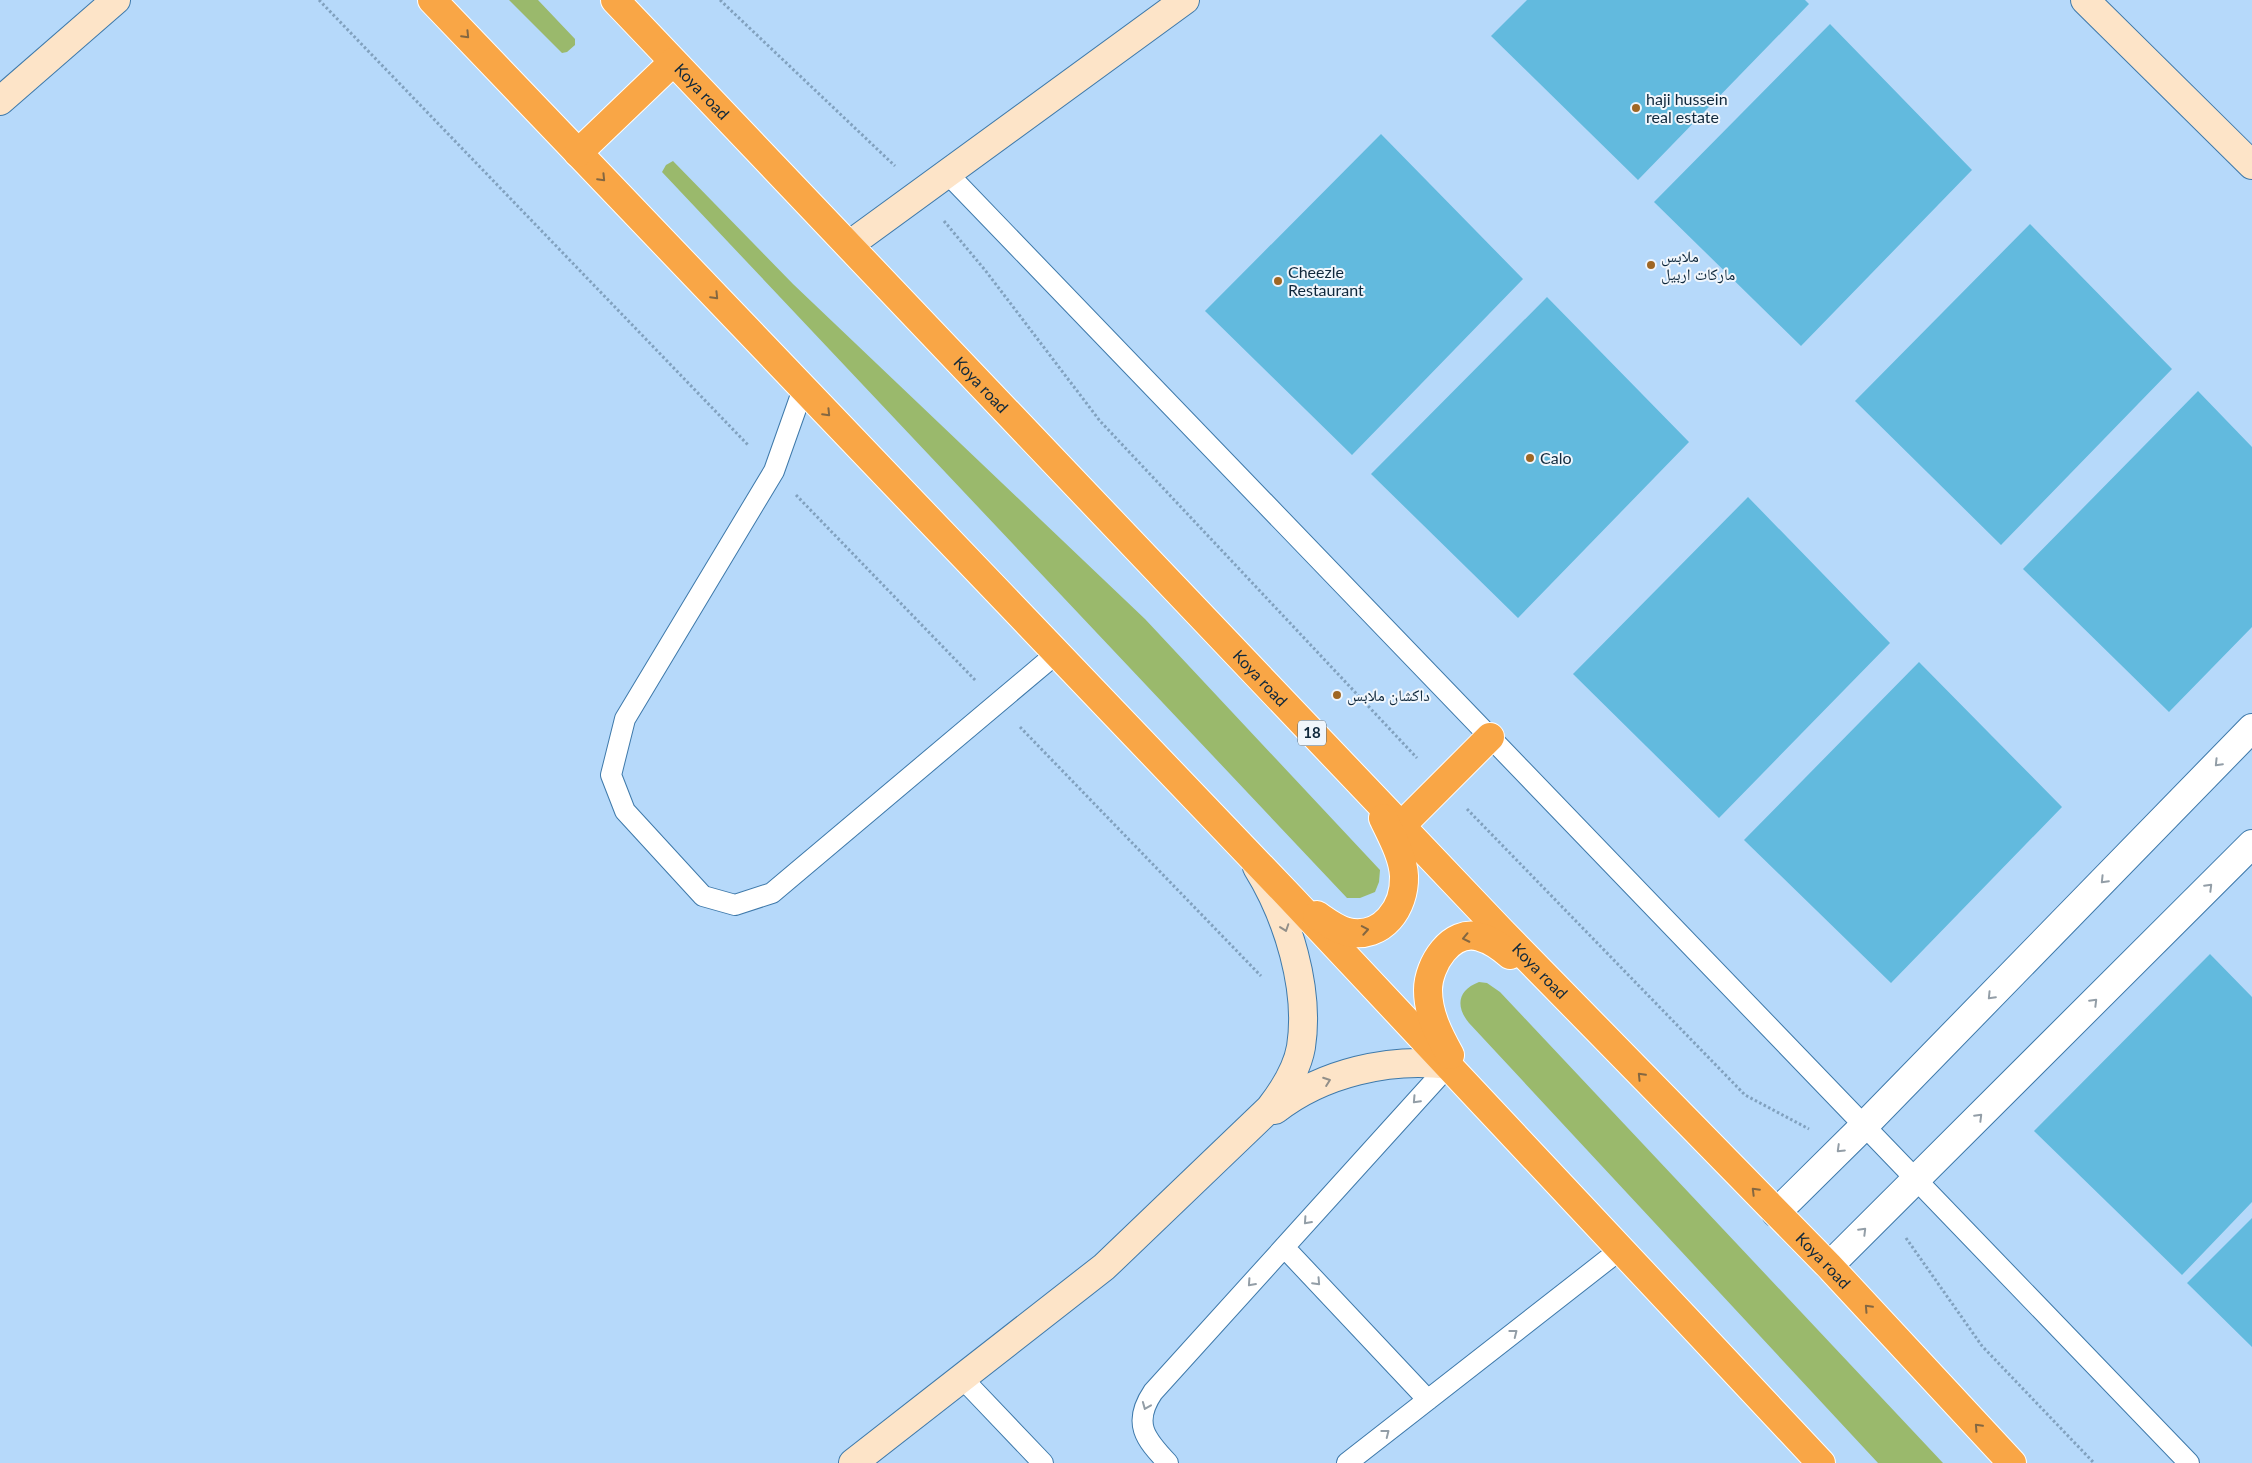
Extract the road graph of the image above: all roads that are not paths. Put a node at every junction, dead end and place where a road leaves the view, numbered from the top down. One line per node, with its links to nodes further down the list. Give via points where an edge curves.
1 (116, 0): 7 (street)
2 (432, 0): 8 (highway, one-way to 8)
3 (615, 0): 6 (highway, Koya road / 18)
4 (1186, 0): 10 (street)
5 (2085, 0): 9 (street)
6 (673, 62): 8 (highway); 11 (highway, Koya road / 18)
7 (0, 101)
8 (578, 154): 12 (highway, one-way to 12)
9 (2252, 165)
10 (947, 173): 11 (street); 15 (lane)
11 (849, 244): 16 (highway, Koya road / 18)
12 (803, 389): 13 (highway, one-way to 13); 13 (lane, via 774,471 625,719 610,774 625,811 703,896 735,905 772,892)
13 (1056, 653): 19 (highway)
14 (2252, 728): 24 (street, one-way to 24)
15 (1490, 737): 17 (highway); 24 (lane)
16 (1374, 798): 17 (highway, Koya road / 18); 20 (highway, one-way to 16, via 1335,928 1350,932 1369,931 1388,921 1398,908 1404,873 1396,846)
17 (1401, 826): 21 (highway, Koya road / 18)
18 (2252, 844): 26 (street, one-way to 18)
19 (1248, 853): 20 (highway); 25 (street, one-way to 25, via 1278,908 1296,963 1304,1008 1301,1048 1290,1081)
20 (1291, 898): 22 (highway)
21 (1576, 1010): 23 (highway, one-way to 23, via 1500,946 1480,936 1454,941 1438,956 1430,973 1430,1011 1450,1056); 27 (highway, Koya road / 18, one-way to 21)
22 (1449, 1065): 23 (highway); 25 (street, one-way to 22, via 1285,1102 1305,1090 1344,1075 1429,1062); 28 (lane, one-way to 28)
23 (1483, 1101): 29 (highway)
24 (1864, 1126): 26 (lane); 27 (street, one-way to 27)
25 (1243, 1136): 31 (street, via 1104,1267)
26 (1916, 1180): 30 (street, one-way to 26); 39 (lane)
27 (1776, 1212): 30 (highway, Koya road / 18)
28 (1284, 1247): 32 (lane, one-way to 32); 35 (lane, one-way to 35, via 1144,1404 1141,1420 1145,1434)
29 (1621, 1249): 32 (lane, one-way to 29); 37 (highway)
30 (1829, 1266): 38 (highway, Koya road / 18, one-way to 30)
31 (962, 1378): 33 (street); 34 (lane)
32 (1428, 1400): 36 (lane, one-way to 32)
33 (853, 1463)
34 (1044, 1463)
35 (1168, 1463)
36 (1348, 1463)
37 (1821, 1463)
38 (2012, 1463)
39 (2189, 1463)

